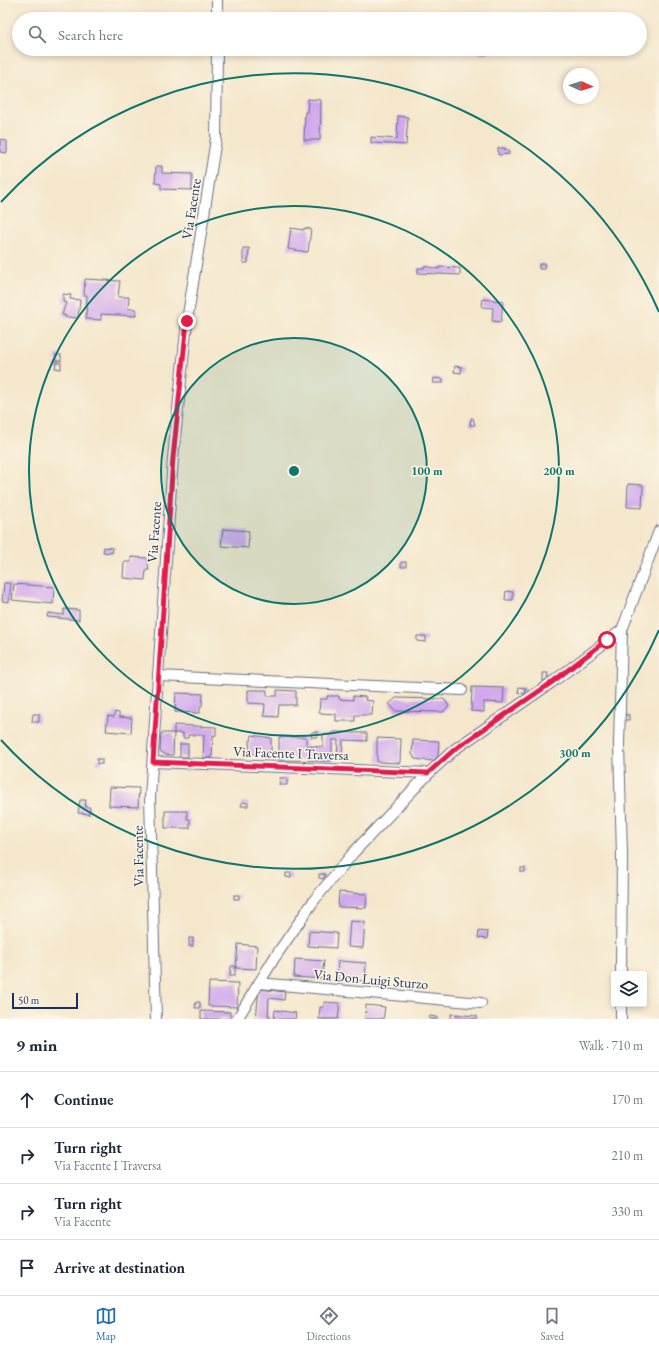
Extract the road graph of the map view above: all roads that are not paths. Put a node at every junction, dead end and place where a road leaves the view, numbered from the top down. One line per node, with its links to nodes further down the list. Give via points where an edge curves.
1 (217, 0): 2 (street)
2 (217, 12)
3 (217, 56): 6 (street, Via Facente, via 216,139 187,321 173,458)
4 (659, 531): 5 (street)
5 (622, 630): 9 (street, via 455,749); 10 (street, via 619,744 622,855)
6 (158, 676): 7 (street); 8 (street, Via Facente)
7 (462, 690)
8 (153, 762): 9 (street, Via Facente I Traversa); 14 (street, Via Facente, via 150,798)
9 (428, 773): 11 (street, via 354,852 293,929)
10 (621, 971)
11 (259, 983): 12 (street, Via Don Luigi Sturzo); 15 (street)
12 (481, 1003)
13 (621, 1007): 16 (street)
14 (156, 1019)
15 (238, 1019)
16 (621, 1019)

